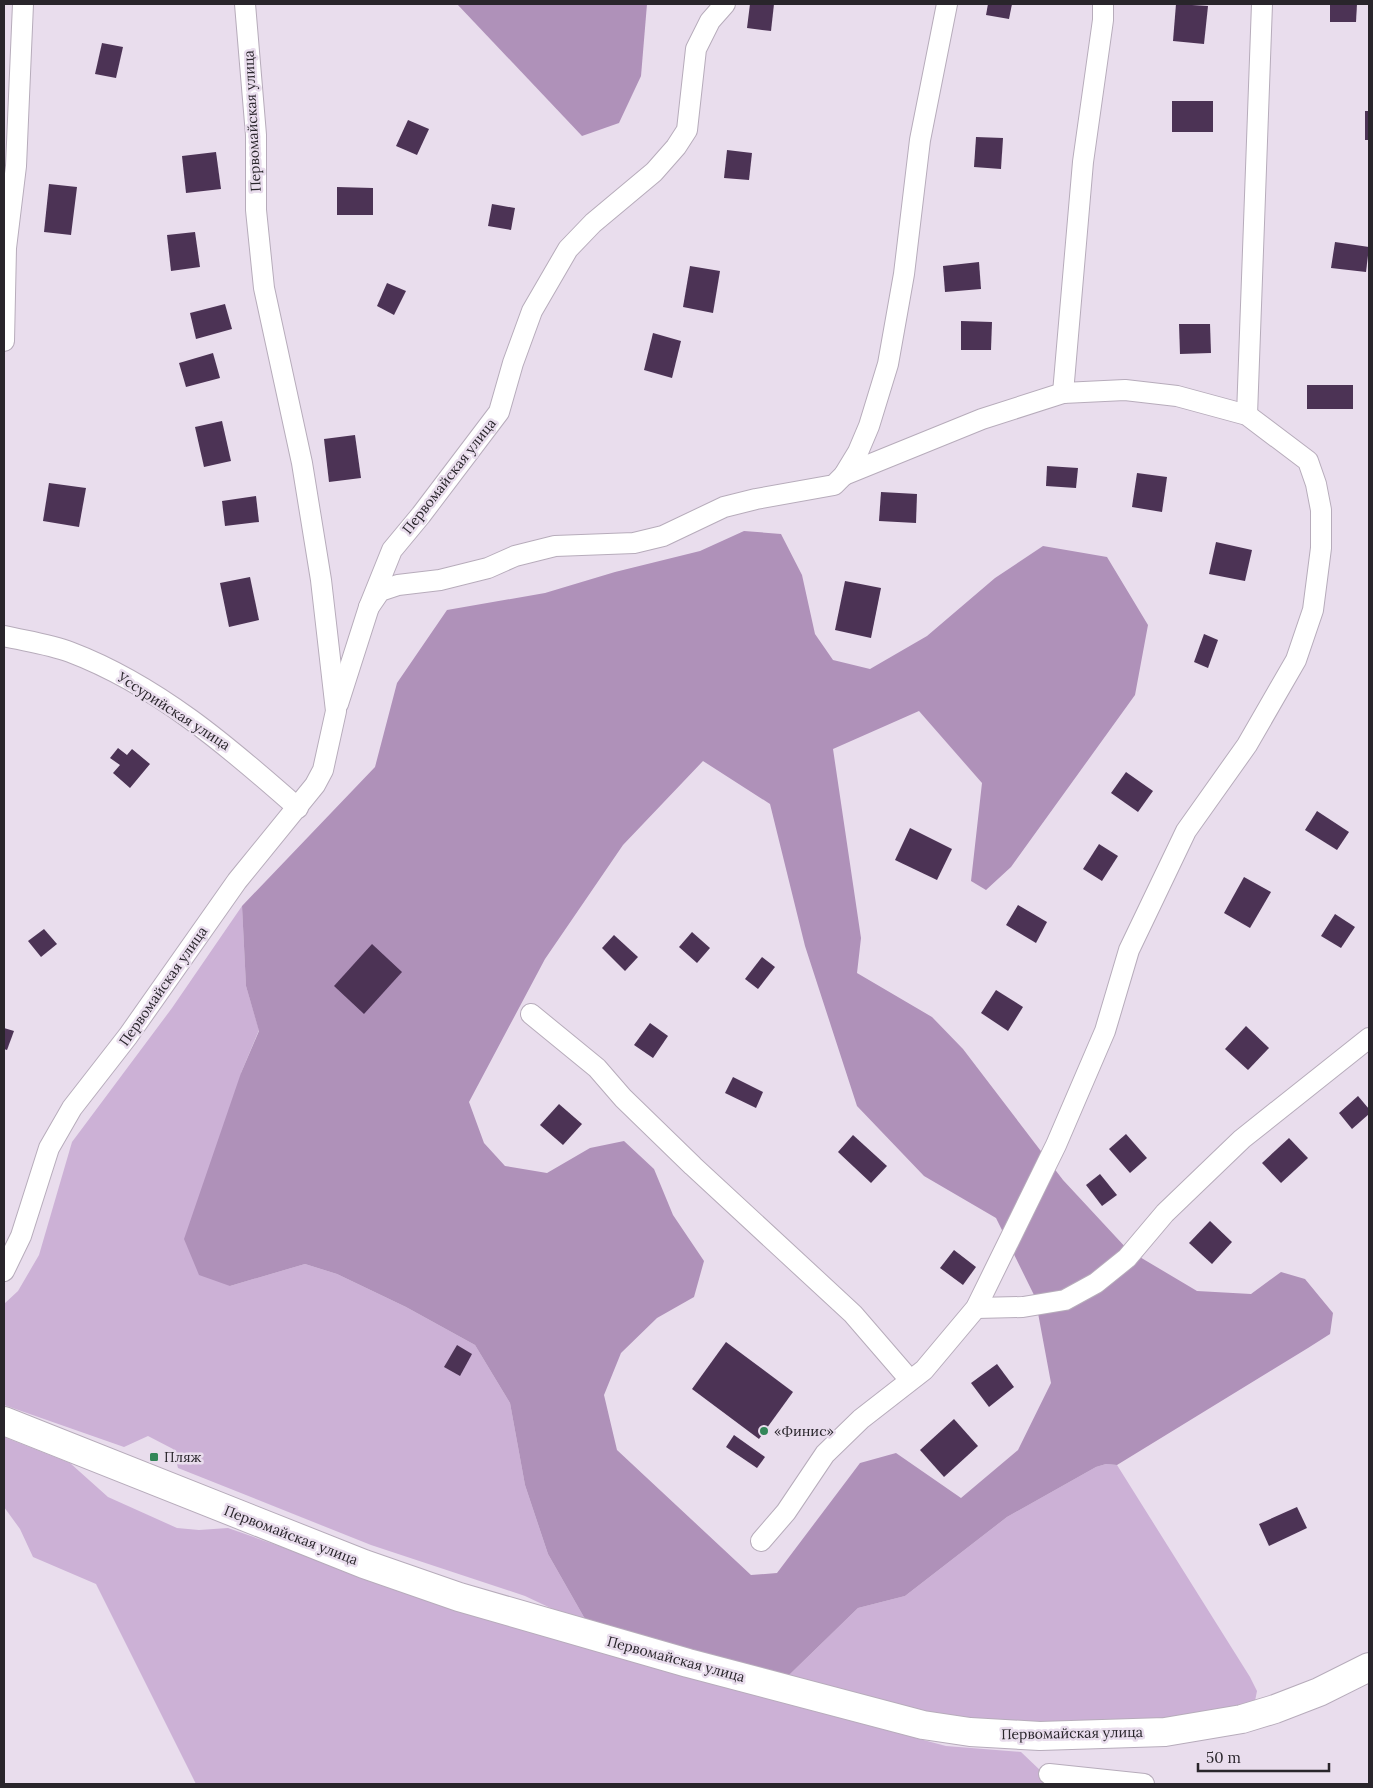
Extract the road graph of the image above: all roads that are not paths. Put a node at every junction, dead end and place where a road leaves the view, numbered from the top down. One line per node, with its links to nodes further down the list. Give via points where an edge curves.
1 (23, 4): 7 (street, via 16,166 6,248)
2 (245, 4): 13 (street, Первомайская улица, via 256,135 256,210 264,288 302,464 321,580)
3 (726, 4): 11 (street, Первомайская улица, via 710,21 696,49 687,130 654,172 593,223 568,250 532,311 499,412 392,550)
4 (947, 4): 10 (street, via 920,140 904,274 888,364 869,426)
5 (1103, 4): 8 (street, via 1083,162)
6 (1262, 4): 9 (street)
7 (4, 341)
8 (1063, 394): 9 (street, via 1125,390 1176,396); 10 (street, via 982,419)
9 (1247, 415): 18 (street, via 1308,461 1316,484 1321,510 1321,548 1313,610 1296,660 1283,684 1247,745 1186,831 1129,950 1105,1031 1056,1144)
10 (844, 475): 11 (street, via 834,485 724,507 663,536 634,543 555,546 515,556 488,568 398,586 380,591)
11 (369, 606): 13 (street, Первомайская улица)
12 (4, 636): 14 (street, Уссурийская улица, via 69,652 124,676 233,750)
13 (336, 711): 14 (street, Первомайская улица, via 323,770)
14 (298, 808): 17 (street, Первомайская улица, via 237,882 128,1036 72,1108 49,1148 22,1236)
15 (531, 1014): 19 (street, via 597,1068 693,1166 853,1314)
16 (1369, 1038): 18 (street, via 1242,1139 1165,1213 1126,1258 1096,1283 1065,1300 1023,1307)
17 (6, 1264)
18 (976, 1308): 19 (street, via 924,1370)
19 (910, 1380): 21 (street, via 861,1419 825,1454)
20 (4, 1421): 22 (main road, Первомайская улица, via 443,1592 688,1663 924,1725 970,1732 1040,1736 1165,1732 1234,1721 1276,1709)
21 (762, 1541)
22 (1369, 1667)
23 (1049, 1774): 24 (street)
24 (1144, 1784)

